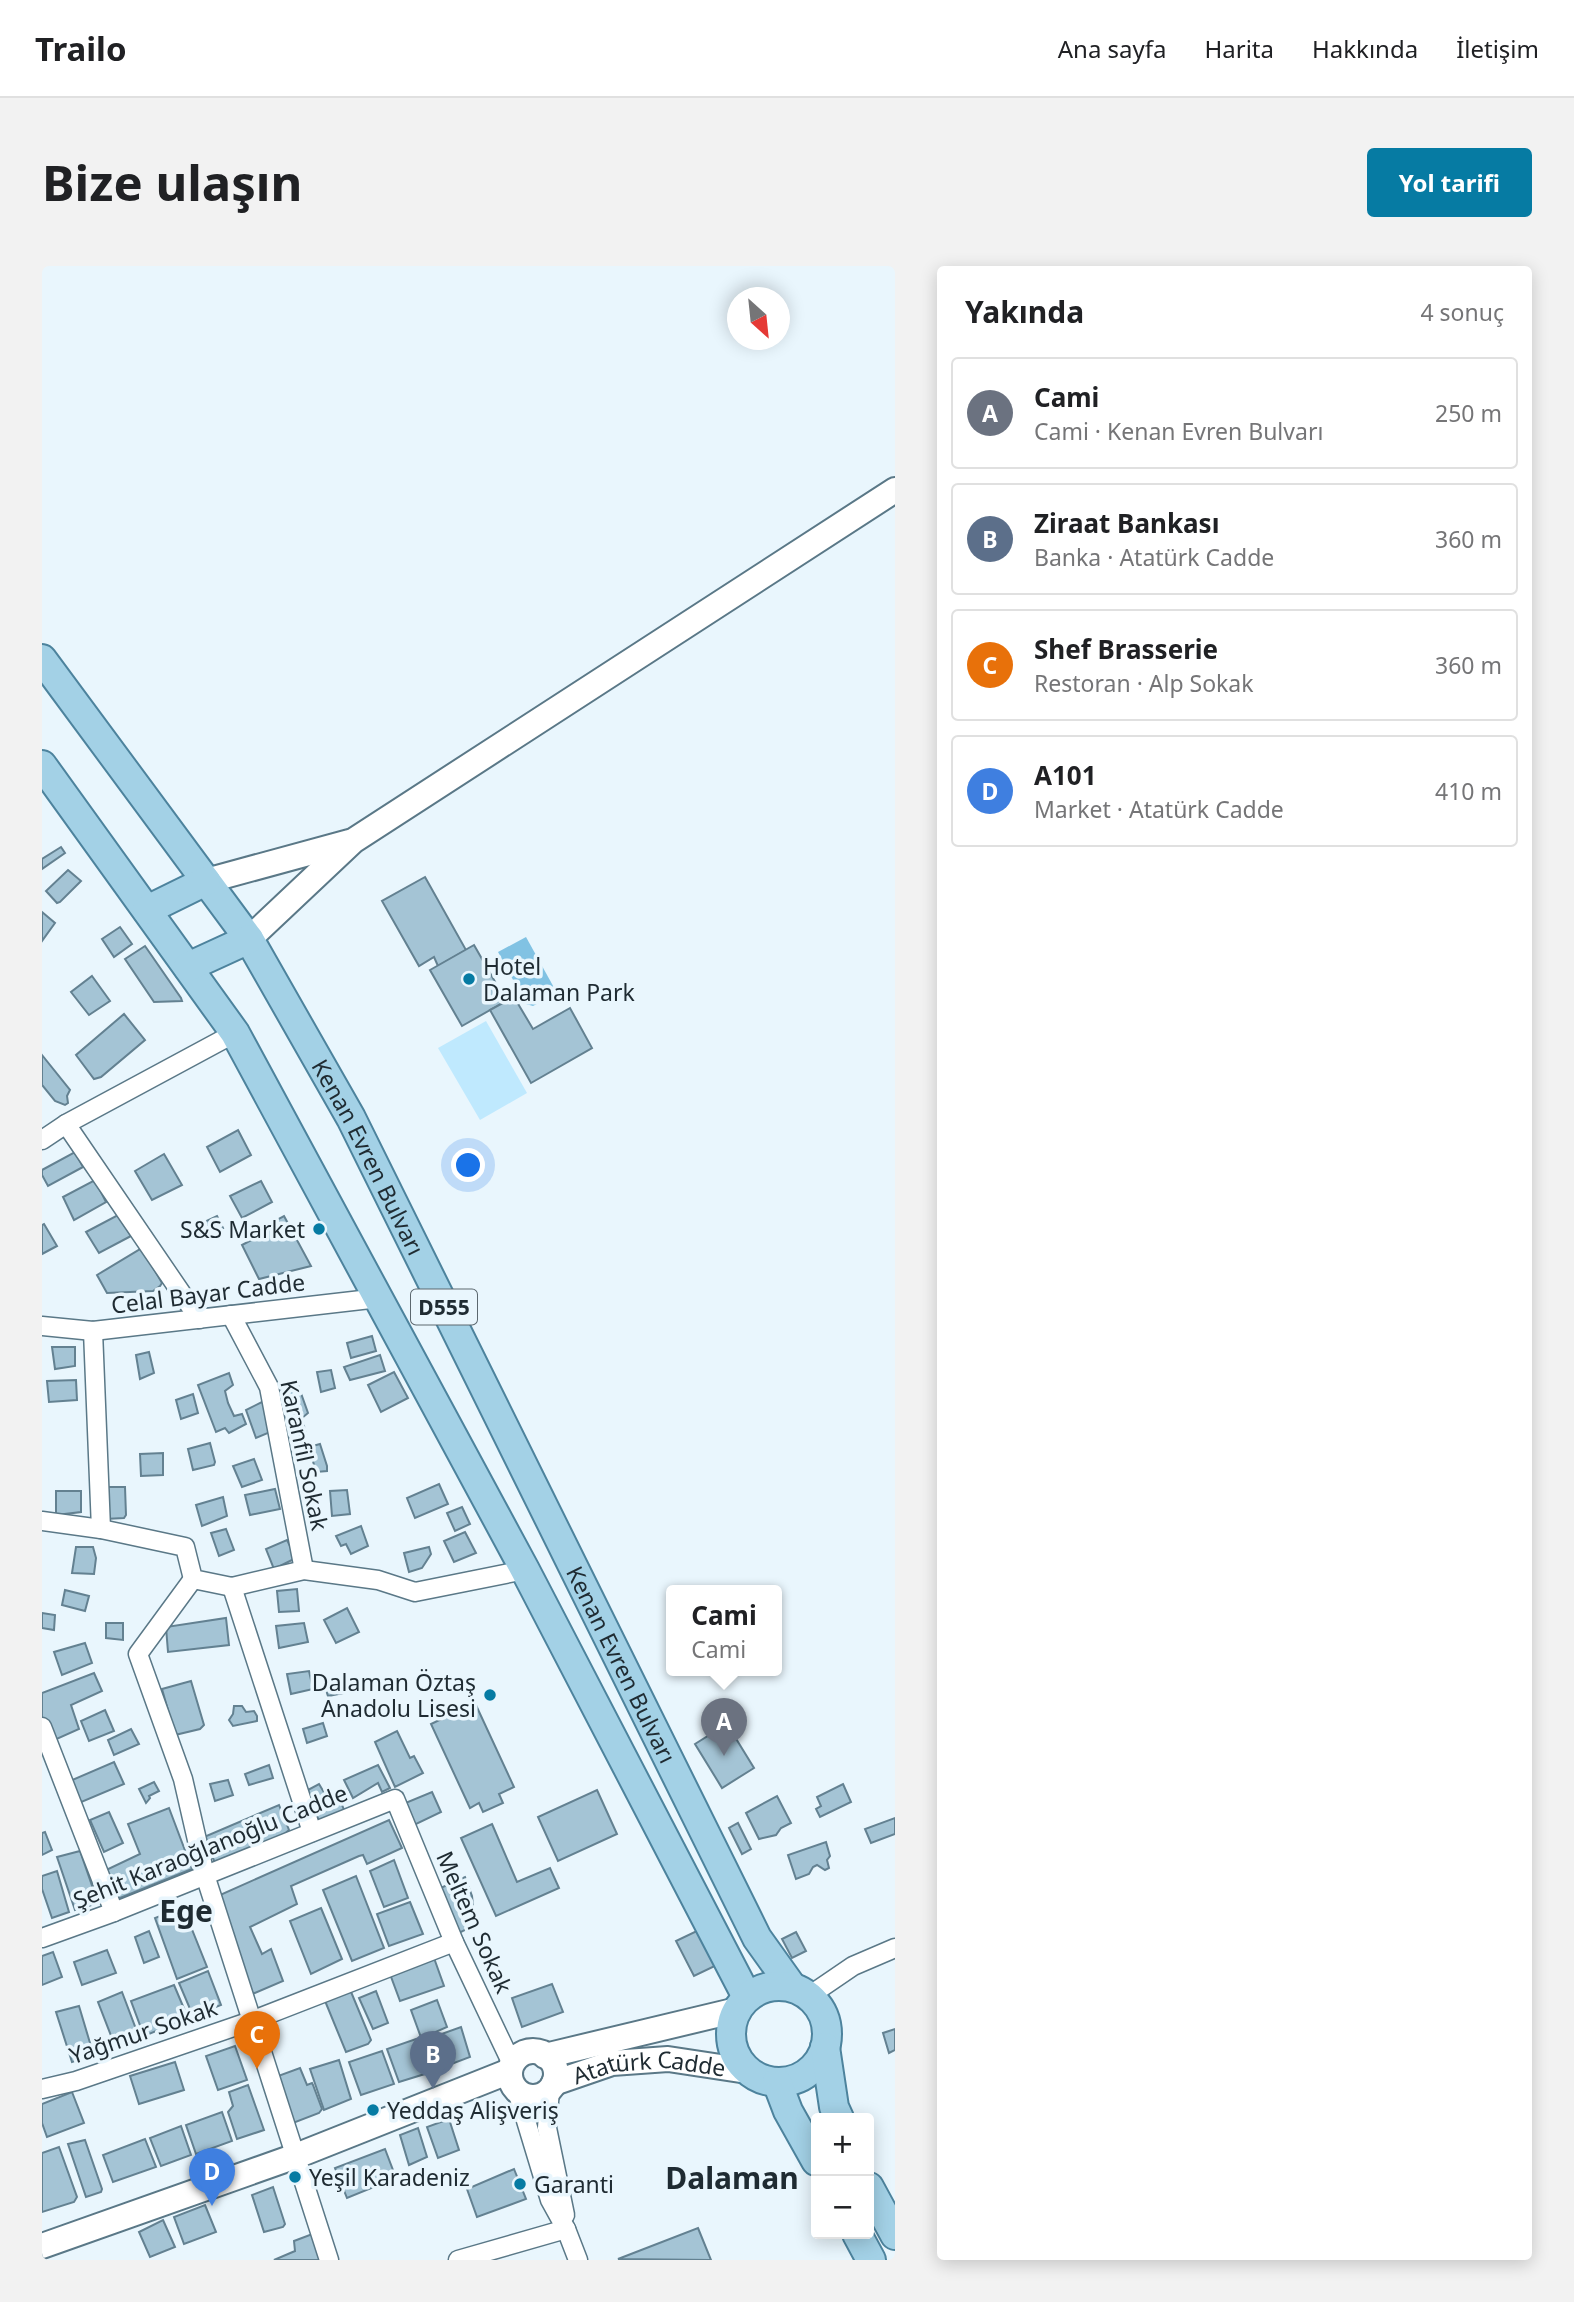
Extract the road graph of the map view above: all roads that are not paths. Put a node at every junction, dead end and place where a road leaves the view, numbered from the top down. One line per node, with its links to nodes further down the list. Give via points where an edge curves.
1 (895, 490): 4 (main road)
2 (42, 659): 5 (main road, Kenan Evren Bulvarı / D555)
3 (42, 765): 6 (main road, Kenan Evren Bulvarı / D555)
4 (353, 841): 5 (main road); 7 (main road)
5 (206, 881): 6 (main road); 7 (main road, Kenan Evren Bulvarı / D555)
6 (147, 910): 8 (main road, Kenan Evren Bulvarı / D555)
7 (249, 939): 8 (main road); 31 (main road, Kenan Evren Bulvarı / D555, via 351,1118 757,1938)
8 (188, 967): 9 (main road, Kenan Evren Bulvarı / D555)
9 (235, 1033): 10 (street); 12 (main road, Kenan Evren Bulvarı / D555)
10 (66, 1124): 11 (street); 14 (street)
11 (42, 1140)
12 (379, 1297): 13 (street, Celal Bayar Cadde); 20 (main road, Kenan Evren Bulvarı / D555)
13 (231, 1315): 14 (street, Celal Bayar Cadde); 19 (street, Karanfil Sokak, via 269,1387)
14 (199, 1319): 16 (street, Celal Bayar Cadde)
15 (42, 1326): 16 (street, Celal Bayar Cadde)
16 (93, 1331): 18 (street)
17 (42, 1521): 18 (street)
18 (101, 1529): 21 (street, via 185,1547)
19 (304, 1570): 20 (street, via 379,1580 415,1592); 22 (street)
20 (525, 1570): 32 (main road, Kenan Evren Bulvarı / D555)
21 (193, 1578): 22 (street); 26 (street, via 138,1654 183,1779)
22 (232, 1587): 25 (street)
23 (42, 1727): 27 (street)
24 (395, 1799): 25 (street, Şehit Karaoğlanoğlu Cadde); 29 (street, Meltem Sokak)
25 (312, 1832): 26 (street, Şehit Karaoğlanoğlu Cadde)
26 (205, 1875): 27 (street, Şehit Karaoğlanoğlu Cadde); 33 (street)
27 (114, 1912): 28 (street, Şehit Karaoğlanoğlu Cadde)
28 (42, 1938)
29 (454, 1942): 33 (street, Yağmur Sokak); 37 (street, Meltem Sokak)
30 (895, 1948): 31 (street)
31 (801, 1992): 32 (main road, via 776,1986 761,1989); 34 (main road, via 825,2019)
32 (742, 2004): 35 (main road, Atatürk Cadde); 36 (main road, via 731,2025 731,2042)
33 (251, 2021): 40 (street, Yağmur Sokak); 43 (street)
34 (825, 2047): 38 (main road, via 807,2073); 41 (main road)
35 (545, 2056): 37 (main road, via 523,2054); 39 (main road, via 554,2068)
36 (747, 2071): 38 (main road); 39 (main road, Atatürk Cadde, via 668,2059 612,2063)
37 (513, 2075): 39 (main road, via 530,2097 538,2097); 43 (main road); 45 (street, Meltem Sokak, via 550,2200)
38 (777, 2082): 42 (main road)
39 (552, 2086): 45 (street, via 547,2128)
40 (42, 2089)
41 (837, 2113)
42 (811, 2152)
43 (296, 2156): 48 (main road); 49 (street)
44 (874, 2196): 46 (main road)
45 (566, 2229): 50 (street); 51 (street)
46 (895, 2235)
47 (860, 2239): 52 (main road)
48 (42, 2246)
49 (329, 2260)
50 (458, 2260)
51 (578, 2260)
52 (871, 2260)

